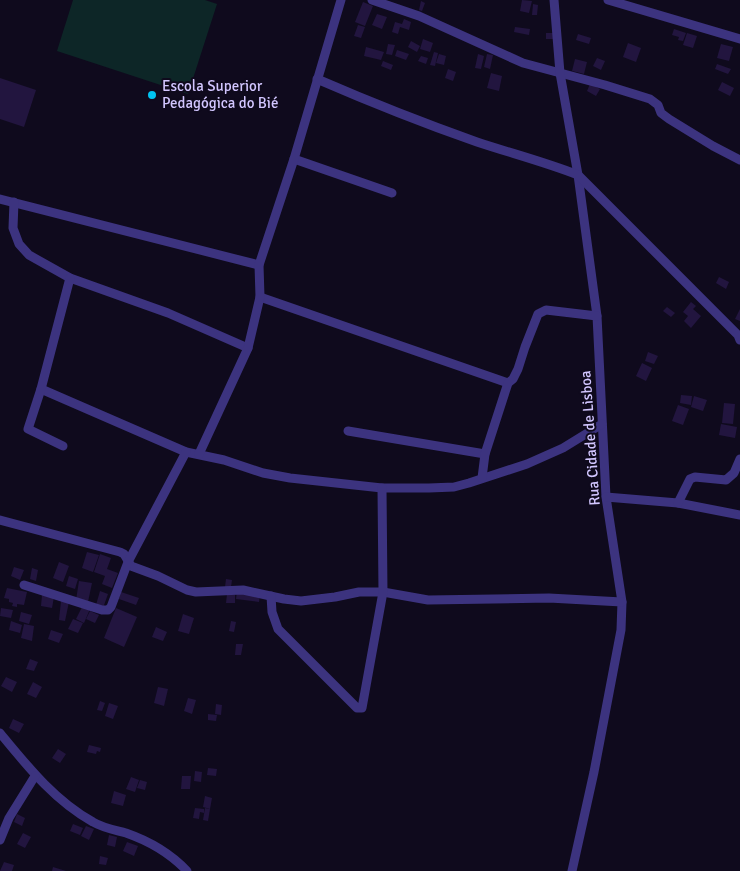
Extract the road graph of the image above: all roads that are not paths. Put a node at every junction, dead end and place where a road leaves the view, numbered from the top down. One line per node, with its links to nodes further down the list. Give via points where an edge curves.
1 (341, 0): 7 (street)
2 (372, 0): 6 (street, via 419,16 506,56)
3 (554, 0): 6 (street, Rua Cidade de Lisboa)
4 (608, 0): 5 (street)
5 (740, 39)
6 (560, 73): 9 (street, via 650,99 669,119); 10 (street, Rua Cidade de Lisboa)
7 (318, 79): 8 (street); 10 (street, via 392,112)
8 (294, 159): 11 (street); 14 (street)
9 (740, 160)
10 (578, 175): 17 (street, Rua Cidade de Lisboa); 18 (street)
11 (392, 193)
12 (0, 198): 13 (street)
13 (14, 202): 14 (street); 15 (street, via 13,228 19,244 29,255)
14 (259, 265): 16 (street)
15 (70, 278): 19 (street, via 168,313); 21 (street)
16 (260, 297): 19 (street); 20 (street)
17 (597, 316): 20 (street, via 546,310 538,314 518,369); 22 (street, Rua Cidade de Lisboa)
18 (740, 340)
19 (248, 348): 26 (street)
20 (508, 383): 27 (street)
21 (41, 389): 24 (street, via 28,429); 25 (street)
22 (602, 424): 29 (street, via 563,448 527,464); 31 (street, Rua Cidade de Lisboa)
23 (348, 431): 27 (street)
24 (64, 446)
25 (186, 452): 26 (street); 35 (street)
26 (199, 454): 30 (street, via 263,473)
27 (486, 454): 29 (street)
28 (740, 459): 32 (street, via 734,473 726,480 695,476 690,479)
29 (482, 478): 30 (street, via 454,486)
30 (382, 488): 37 (street)
31 (606, 497): 32 (street); 39 (street, Rua Cidade de Lisboa)
32 (678, 504): 33 (street)
33 (740, 515)
34 (0, 520): 35 (street, via 120,552)
35 (128, 562): 36 (street, via 108,610); 38 (street, via 187,590 210,593 243,590)
36 (24, 585)
37 (383, 592): 38 (street, via 358,592 301,601); 38 (street, via 364,705 359,709 278,630); 39 (street, via 428,600 549,598)
38 (271, 596)
39 (622, 602): 44 (street, Rua Cidade de Lisboa, via 620,640)
40 (0, 733): 41 (street)
41 (35, 776): 42 (street, via 9,818); 43 (street, via 52,793 93,822 162,849)
42 (0, 840)
43 (186, 871)
44 (572, 871)

